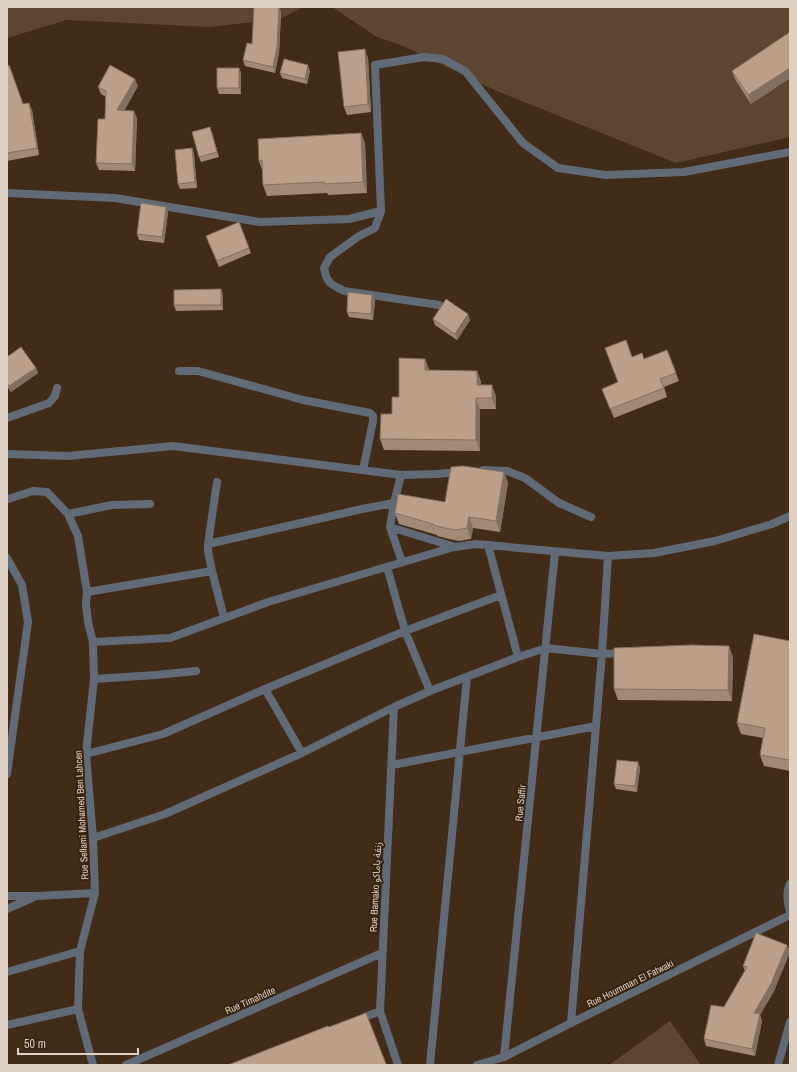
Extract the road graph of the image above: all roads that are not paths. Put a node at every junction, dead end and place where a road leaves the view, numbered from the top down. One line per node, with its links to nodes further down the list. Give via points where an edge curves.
1 (790, 152): 3 (street, via 684,172 606,175 558,168 523,143 465,71 443,58 424,57 375,65)
2 (7, 194): 3 (street, via 115,198 260,222 349,219)
3 (381, 211): 4 (street, via 375,228 330,257 324,268 326,279 344,291)
4 (439, 305)
5 (179, 371): 9 (street, via 198,371 303,400 370,413 373,421)
6 (57, 388): 7 (street, via 49,403)
7 (7, 418)
8 (7, 454): 9 (street, via 68,456 173,446)
9 (362, 470): 10 (street)
10 (401, 475): 14 (street); 17 (street, via 469,471 507,472 525,478 559,504)
11 (217, 482): 19 (street)
12 (8, 499): 15 (street, Rue Sellami Mohamed Ben Lahcen, via 33,491 47,492)
13 (150, 504): 15 (street, via 112,505)
14 (394, 504): 18 (street); 19 (street)
15 (68, 514): 28 (street, Rue Sellami Mohamed Ben Lahcen, via 78,536)
16 (790, 516): 23 (street, via 715,541 654,553)
17 (591, 517)
18 (390, 527): 21 (street); 25 (street)
19 (208, 544): 27 (street)
20 (488, 545): 21 (street); 22 (street); 29 (street)
21 (455, 546): 25 (street)
22 (555, 552): 23 (street); 33 (street, Rue Saffir)
23 (608, 556): 35 (street)
24 (7, 558): 49 (street, via 22,585 28,622)
25 (402, 562): 26 (street)
26 (387, 567): 30 (street, via 268,602); 31 (street)
27 (212, 571): 28 (street); 30 (street)
28 (87, 592): 32 (street, Rue Sellami Mohamed Ben Lahcen, via 87,610)
29 (501, 595): 31 (street); 36 (street)
30 (224, 618): 32 (street, via 170,638)
31 (404, 631): 40 (street); 41 (street)
32 (93, 642): 39 (street, Rue Sellami Mohamed Ben Lahcen)
33 (546, 648): 35 (street); 36 (street); 44 (street, Rue Saffir)
34 (632, 653): 35 (street)
35 (602, 654): 43 (street)
36 (518, 657): 38 (street)
37 (196, 671): 39 (street)
38 (466, 677): 41 (street); 45 (street)
39 (94, 679): 47 (street, Rue Sellami Mohamed Ben Lahcen)
40 (265, 689): 46 (street); 47 (street, via 163,734)
41 (430, 691): 42 (street)
42 (394, 707): 46 (street); 48 (street, Rue Bamako زنقة باماكو)
43 (596, 726): 44 (street); 65 (street)
44 (536, 737): 45 (street); 67 (street, Rue Saffir)
45 (459, 752): 48 (street); 71 (street)
46 (302, 753): 50 (street, via 165,814)
47 (86, 754): 50 (street, Rue Sellami Mohamed Ben Lahcen)
48 (392, 766): 59 (street, Rue Bamako زنقة باماكو)
49 (7, 774)
50 (93, 838): 52 (street, Rue Sellami Mohamed Ben Lahcen)
51 (790, 884): 56 (street, via 787,904)
52 (95, 892): 54 (street); 58 (street, Rue Sellami Mohamed Ben Lahcen)
53 (7, 896): 54 (street)
54 (36, 896): 55 (street)
55 (7, 909)
56 (790, 911)
57 (790, 915): 65 (street, Rue Houmman El Fatwaki)
58 (80, 951): 60 (street); 61 (street, Rue Sellami Mohamed Ben Lahcen)
59 (382, 953): 62 (street, Rue Bamako زنقة باماكو); 69 (street, Rue Timahdite)
60 (7, 972)
61 (78, 1008): 66 (street); 68 (street, Rue Sellami Mohamed Ben Lahcen)
62 (380, 1011): 63 (street); 70 (street, Rue Bamako زنقة باماكو)
63 (351, 1022)
64 (790, 1022): 73 (street)
65 (571, 1023): 67 (street, Rue Houmman El Fatwaki)
66 (7, 1025)
67 (504, 1057): 72 (street, Rue Houmman El Fatwaki)
68 (94, 1065)
69 (126, 1065)
70 (398, 1065)
71 (430, 1065)
72 (477, 1065)
73 (778, 1065)

